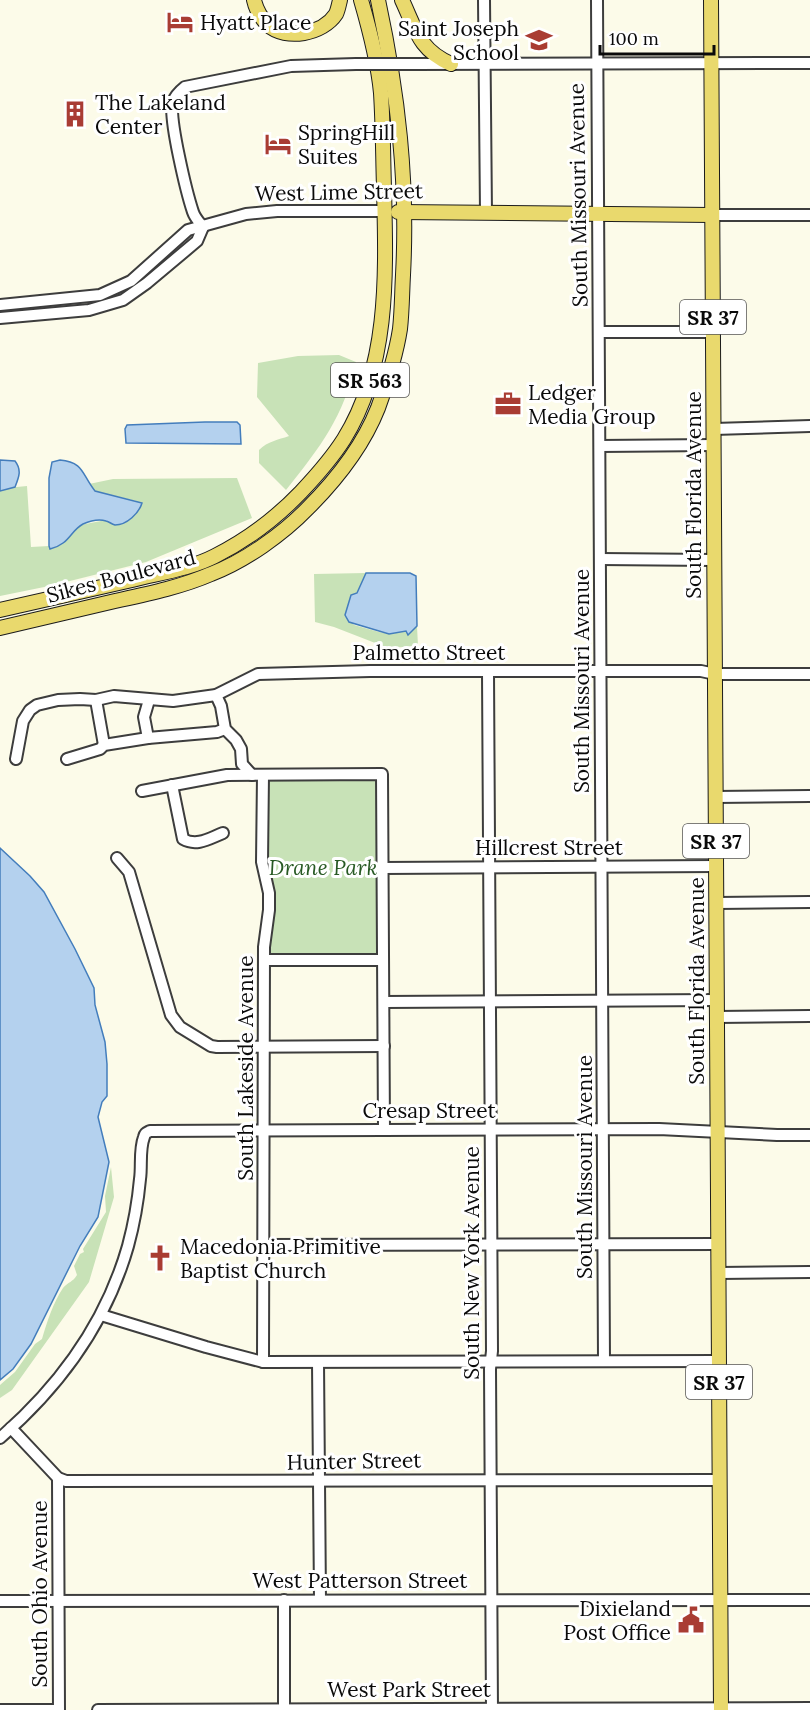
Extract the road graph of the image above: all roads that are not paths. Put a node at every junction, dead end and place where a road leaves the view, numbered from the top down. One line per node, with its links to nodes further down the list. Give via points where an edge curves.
1 (254, 0): 2 (main road, via 268,26 286,34 308,33 322,26 336,14)
2 (340, 0)
3 (361, 0): 14 (main road, Sikes Boulevard / SR 563, via 374,43 381,92)
4 (378, 0): 15 (main road, Sikes Boulevard / SR 563, via 396,95)
5 (402, 0): 11 (main road, via 424,47)
6 (484, 0): 12 (street)
7 (597, 0): 13 (street, South Missouri Avenue)
8 (711, 0): 9 (main road, South Florida Avenue / SR 37)
9 (712, 63): 10 (street); 13 (street); 18 (main road, South Florida Avenue / SR 37)
10 (810, 63)
11 (451, 64): 12 (street); 20 (street, bridge, via 284,67 184,87 172,105 193,214)
12 (484, 64): 13 (street); 16 (street)
13 (597, 64): 17 (street, South Missouri Avenue)
14 (384, 211): 15 (main road, West Lime Street); 20 (street, West Lime Street, via 277,211 246,214); 27 (main road, Sikes Boulevard / SR 563, via 384,297 379,339 370,380)
15 (405, 212): 16 (main road, West Lime Street); 31 (main road, Sikes Boulevard / SR 563, via 400,331 377,410 354,454 330,486)
16 (486, 213): 17 (main road, West Lime Street)
17 (599, 214): 18 (main road, West Lime Street); 23 (street, South Missouri Avenue)
18 (712, 215): 19 (street); 24 (main road, South Florida Avenue / SR 37)
19 (810, 215)
20 (203, 227): 21 (street, West Lime Street, via 188,230 131,281 100,295); 22 (street, via 197,241 123,300 89,310)
21 (0, 305)
22 (0, 318)
23 (599, 332): 24 (street); 29 (street, South Missouri Avenue)
24 (713, 332): 26 (main road, South Florida Avenue / SR 37)
25 (810, 426): 26 (street)
26 (714, 429): 28 (main road, South Florida Avenue / SR 37)
27 (343, 440): 30 (main road, Sikes Boulevard / SR 563, via 321,471); 31 (main road, via 344,447 304,500)
28 (714, 445): 29 (street); 34 (main road, South Florida Avenue / SR 37)
29 (600, 446): 32 (street, South Missouri Avenue)
30 (285, 508): 33 (main road, via 276,525); 35 (main road, Sikes Boulevard / SR 563, via 248,538 213,557 172,571)
31 (297, 519): 33 (main road, Sikes Boulevard / SR 563)
32 (600, 559): 34 (street); 38 (street, South Missouri Avenue)
33 (238, 560): 36 (main road, Sikes Boulevard / SR 563, via 212,574 155,592)
34 (714, 560): 39 (main road, South Florida Avenue / SR 37)
35 (0, 610)
36 (0, 628)
37 (488, 672): 38 (street, Palmetto Street); 41 (street, Palmetto Street, via 258,674); 58 (street, South New York Avenue)
38 (600, 672): 39 (street, Palmetto Street); 56 (street, South Missouri Avenue)
39 (715, 674): 40 (street, Palmetto Street); 53 (main road, South Florida Avenue / SR 37)
40 (810, 674)
41 (216, 695): 43 (street); 44 (street)
42 (96, 700): 43 (street, via 114,696); 46 (street); 47 (street, via 58,700 34,706 23,722)
43 (149, 700): 45 (street, via 144,717)
44 (225, 729): 45 (street); 49 (street, via 241,749 242,764)
45 (148, 738): 46 (street)
46 (104, 746): 48 (street)
47 (16, 759)
48 (66, 759)
49 (257, 775): 50 (street, via 220,776); 59 (street, via 381,774); 62 (street, South Lakeside Avenue, via 262,862 269,893)
50 (172, 785): 51 (street); 54 (street, via 183,839 200,843)
51 (142, 791)
52 (810, 796): 53 (street)
53 (715, 797): 57 (main road, South Florida Avenue / SR 37)
54 (223, 833)
55 (117, 858): 71 (street, via 129,872 175,1022 211,1046)
56 (600, 865): 57 (street, Hillcrest Street); 58 (street, Hillcrest Street); 65 (street, South Missouri Avenue)
57 (716, 866): 61 (main road, South Florida Avenue / SR 37)
58 (490, 867): 59 (street, Hillcrest Street); 67 (street, South New York Avenue)
59 (382, 868): 63 (street)
60 (810, 902): 61 (street)
61 (717, 903): 64 (main road, South Florida Avenue / SR 37)
62 (265, 960): 63 (street); 71 (street, South Lakeside Avenue)
63 (383, 960): 66 (street)
64 (717, 1000): 65 (street); 69 (main road, South Florida Avenue / SR 37)
65 (602, 1001): 67 (street); 73 (street, South Missouri Avenue)
66 (384, 1002): 67 (street); 70 (street)
67 (490, 1002): 72 (street, South New York Avenue)
68 (810, 1016): 69 (street)
69 (717, 1017): 76 (main road, South Florida Avenue / SR 37)
70 (384, 1046): 71 (street); 75 (street)
71 (265, 1047): 74 (street, South Lakeside Avenue)
72 (491, 1129): 73 (street, Cresap Street); 75 (street, Cresap Street); 80 (street, South New York Avenue)
73 (604, 1129): 76 (street, Cresap Street); 81 (street, South Missouri Avenue)
74 (265, 1130): 75 (street, Cresap Street); 79 (street, South Lakeside Avenue); 84 (street, Cresap Street, via 146,1133 134,1219 122,1267)
75 (384, 1130)
76 (718, 1131): 77 (street, Cresap Street); 78 (main road, South Florida Avenue / SR 37)
77 (810, 1135)
78 (718, 1244): 81 (street); 83 (main road, South Florida Avenue / SR 37)
79 (263, 1245): 80 (street); 87 (street, South Lakeside Avenue)
80 (491, 1245): 81 (street); 89 (street, South New York Avenue)
81 (604, 1245): 85 (street, South Missouri Avenue)
82 (810, 1272): 83 (street)
83 (719, 1273): 86 (main road, South Florida Avenue / SR 37)
84 (101, 1315): 87 (street); 90 (street, via 73,1361)
85 (604, 1361): 86 (street); 89 (street)
86 (719, 1361): 94 (main road, South Florida Avenue / SR 37)
87 (263, 1362): 88 (street)
88 (318, 1362): 89 (street); 95 (street)
89 (491, 1362): 93 (street, South New York Avenue)
90 (11, 1428): 91 (street); 92 (street)
91 (0, 1438)
92 (58, 1478): 95 (street, Hunter Street); 102 (street, South Ohio Avenue)
93 (491, 1480): 94 (street, Hunter Street); 95 (street, Hunter Street); 99 (street, South New York Avenue)
94 (719, 1480): 96 (main road, South Florida Avenue / SR 37)
95 (319, 1481): 98 (street)
96 (720, 1599): 99 (street, West Patterson Street); 100 (street, West Patterson Street); 106 (main road, South Florida Avenue / SR 37)
97 (284, 1600): 98 (street, West Patterson Street); 102 (street, West Patterson Street); 104 (street)
98 (320, 1600): 99 (street, West Patterson Street)
99 (491, 1600): 105 (street, South New York Avenue)
100 (810, 1600)
101 (0, 1601): 102 (street, West Patterson Street)
102 (59, 1601): 109 (street, South Ohio Avenue)
103 (810, 1708): 106 (street, West Park Street)
104 (284, 1709): 105 (street, West Park Street); 110 (street, West Park Street)
105 (492, 1709): 106 (street, West Park Street)
106 (721, 1709)
107 (0, 1710): 108 (street)
108 (54, 1710)
109 (59, 1710)
110 (98, 1710)

